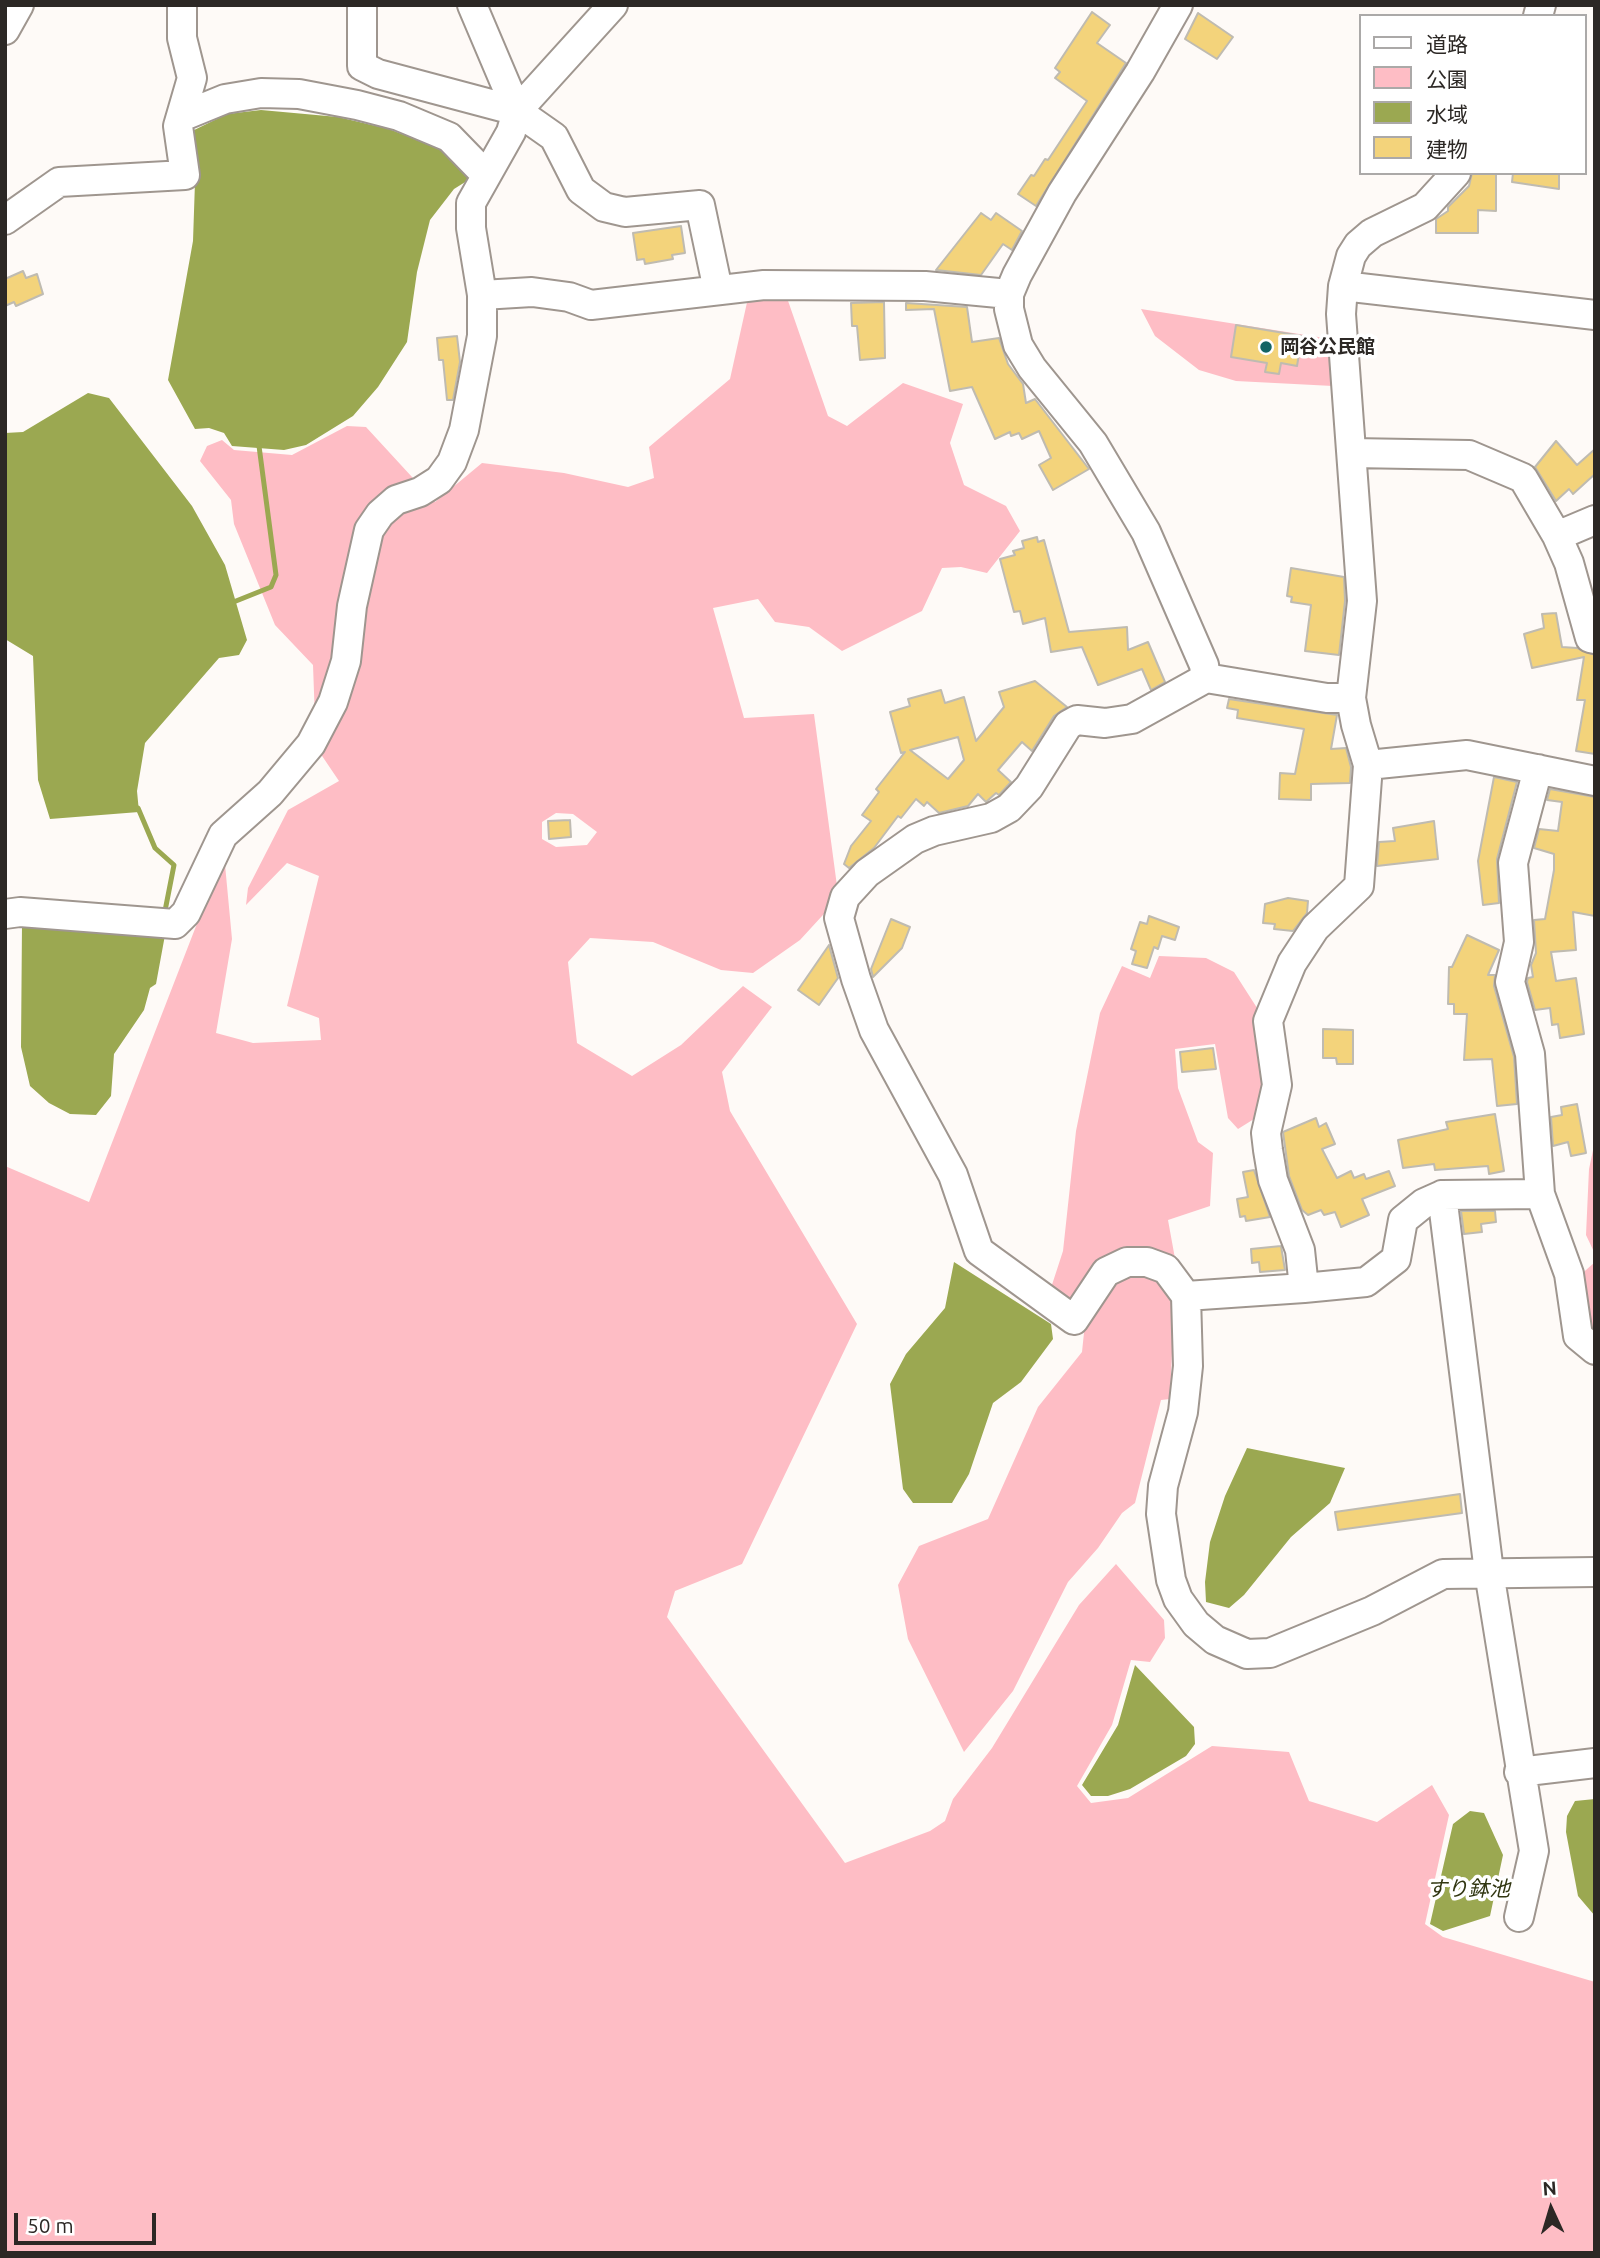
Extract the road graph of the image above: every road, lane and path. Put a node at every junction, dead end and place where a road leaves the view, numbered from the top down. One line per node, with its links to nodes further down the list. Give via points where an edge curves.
1 (19, 5): 7 (street)
2 (182, 5): 9 (street, via 182,38 192,78)
3 (362, 5): 8 (street, via 362,66)
4 (472, 5): 8 (street)
5 (613, 5): 8 (street)
6 (1178, 5): 15 (street, via 1062,193)
7 (5, 30)
8 (517, 111): 10 (street, via 511,132); 14 (street, via 554,137 581,190 604,207 625,212 700,205)
9 (181, 117): 10 (street, via 225,99 261,93 299,94 357,105 449,137); 12 (street, via 178,126 185,175 59,182)
10 (486, 175): 16 (street, via 471,203 470,217)
11 (1454, 175): 13 (street, via 1425,207 1372,233 1358,245)
12 (5, 220)
13 (1343, 286): 17 (street); 18 (street, via 1341,314)
14 (718, 290): 15 (street, via 764,285 912,286); 16 (street, via 591,304 532,292)
15 (1009, 294): 22 (street, via 1018,345 1093,443 1146,532)
16 (482, 295): 27 (street, via 482,336 464,430 452,462 439,480 396,500 369,530 356,582 346,661 333,702 311,744 288,774 223,835 186,913 175,924)
17 (1595, 315)
18 (1352, 453): 20 (street, via 1469,455 1523,478); 23 (street, via 1362,601)
19 (1595, 520): 20 (street)
20 (1557, 536): 21 (street, via 1590,638)
21 (1595, 639)
22 (1206, 678): 23 (street); 31 (street, via 1132,719 1105,723 1077,720 1068,725 1029,787 1009,808 969,825 934,831 897,850 845,897 839,918 874,1030 948,1163 979,1251 1074,1320 1106,1272 1127,1262 1147,1262 1166,1269)
23 (1351, 698): 25 (street)
24 (1538, 769): 25 (street, via 1467,755); 26 (street); 28 (street, via 1513,863 1519,942 1510,982 1530,1054)
25 (1368, 770): 30 (street, via 1359,886 1307,940 1292,963 1268,1021 1277,1085 1266,1133 1268,1150 1273,1180 1300,1250)
26 (1595, 781)
27 (5, 914)
28 (1540, 1194): 29 (street); 32 (street, via 1569,1274 1578,1336)
29 (1442, 1195): 30 (street, via 1403,1220 1396,1259 1366,1282); 33 (street)
30 (1304, 1288): 31 (street)
31 (1186, 1296): 33 (street, via 1188,1366 1183,1412 1163,1486 1161,1514 1171,1580 1196,1624 1215,1640 1260,1656 1373,1611 1443,1574)
32 (1595, 1350)
33 (1489, 1572): 34 (street); 36 (street)
34 (1595, 1572)
35 (1595, 1763): 36 (street)
36 (1519, 1772): 37 (street, via 1534,1851)
37 (1519, 1917)

